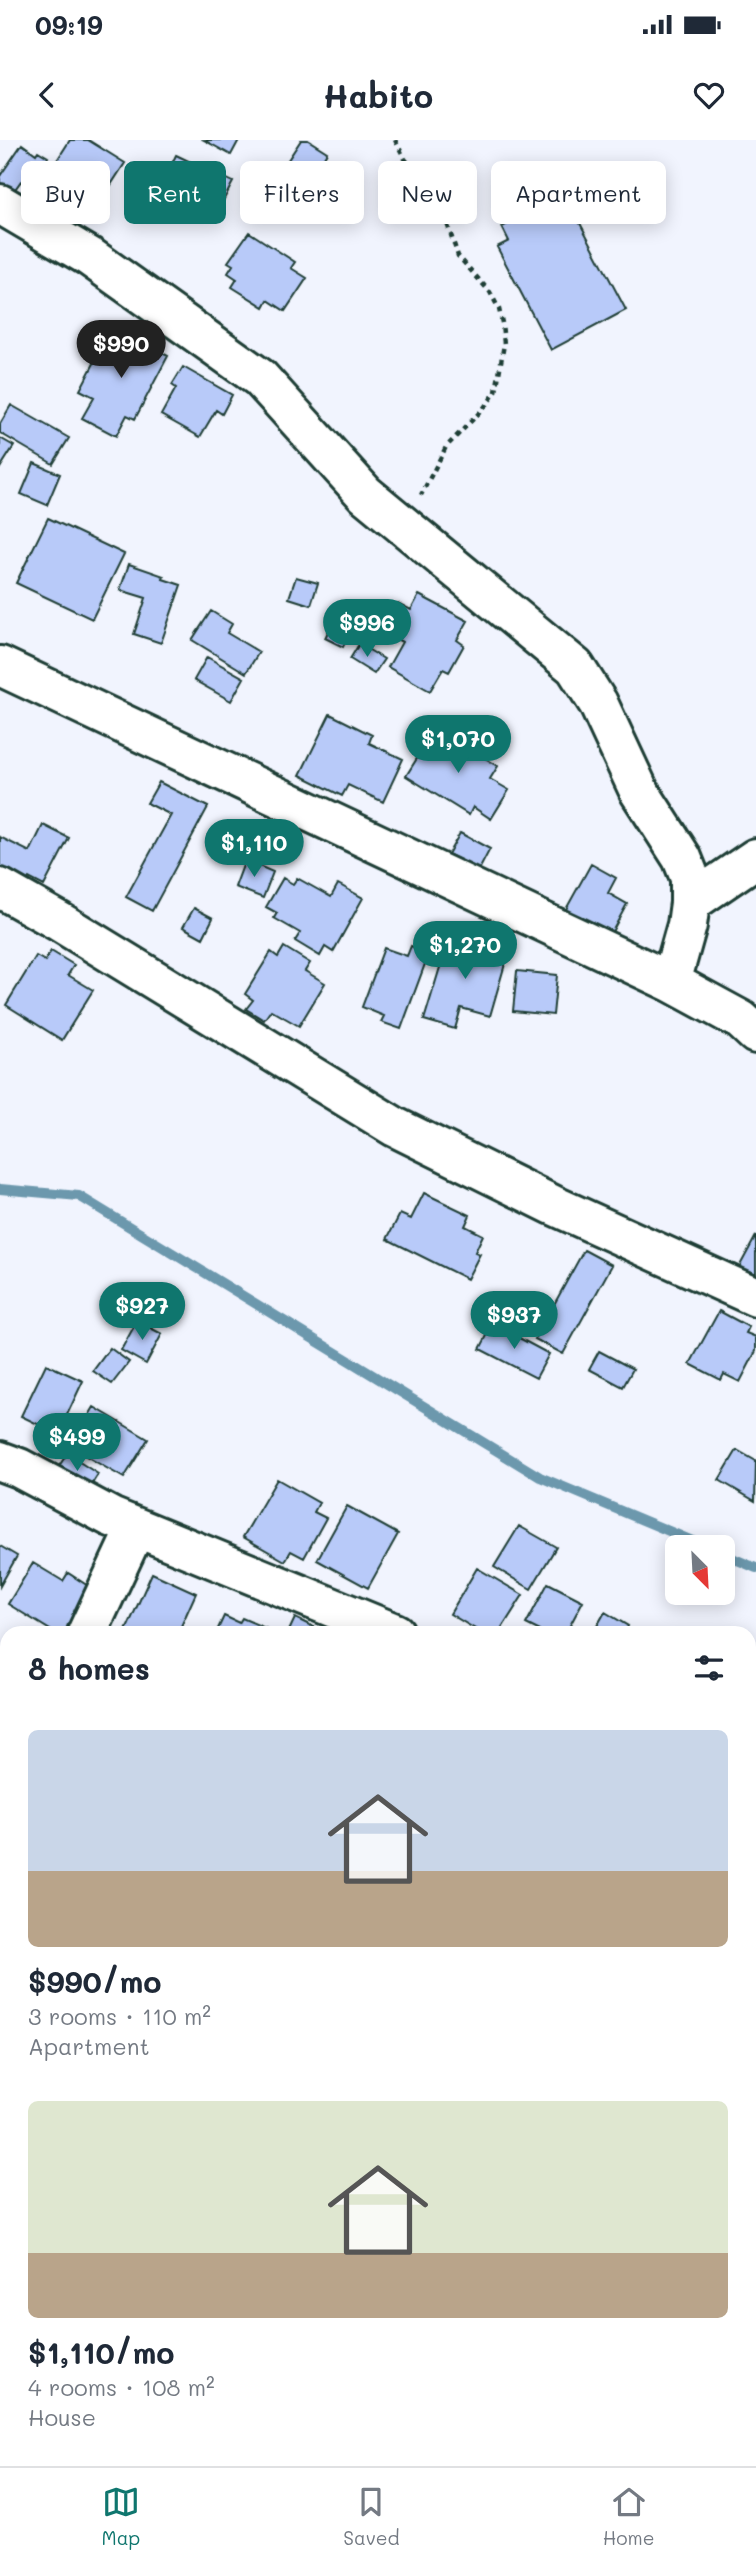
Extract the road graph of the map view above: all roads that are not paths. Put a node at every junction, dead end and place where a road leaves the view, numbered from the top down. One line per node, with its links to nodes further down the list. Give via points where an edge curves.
1 (0, 204): 5 (street, via 90,257 260,378 365,494 575,667 639,791 682,858 690,878)
2 (0, 666): 6 (street)
3 (756, 858): 5 (street)
4 (3, 897): 8 (street, via 60,922 395,1127)
5 (690, 903): 6 (street)
6 (671, 982): 7 (street, via 741,1020)
7 (756, 1034)
8 (756, 1297)
9 (0, 1461): 10 (street)
10 (136, 1528): 11 (street); 12 (street)
11 (90, 1626)
12 (379, 1626)

